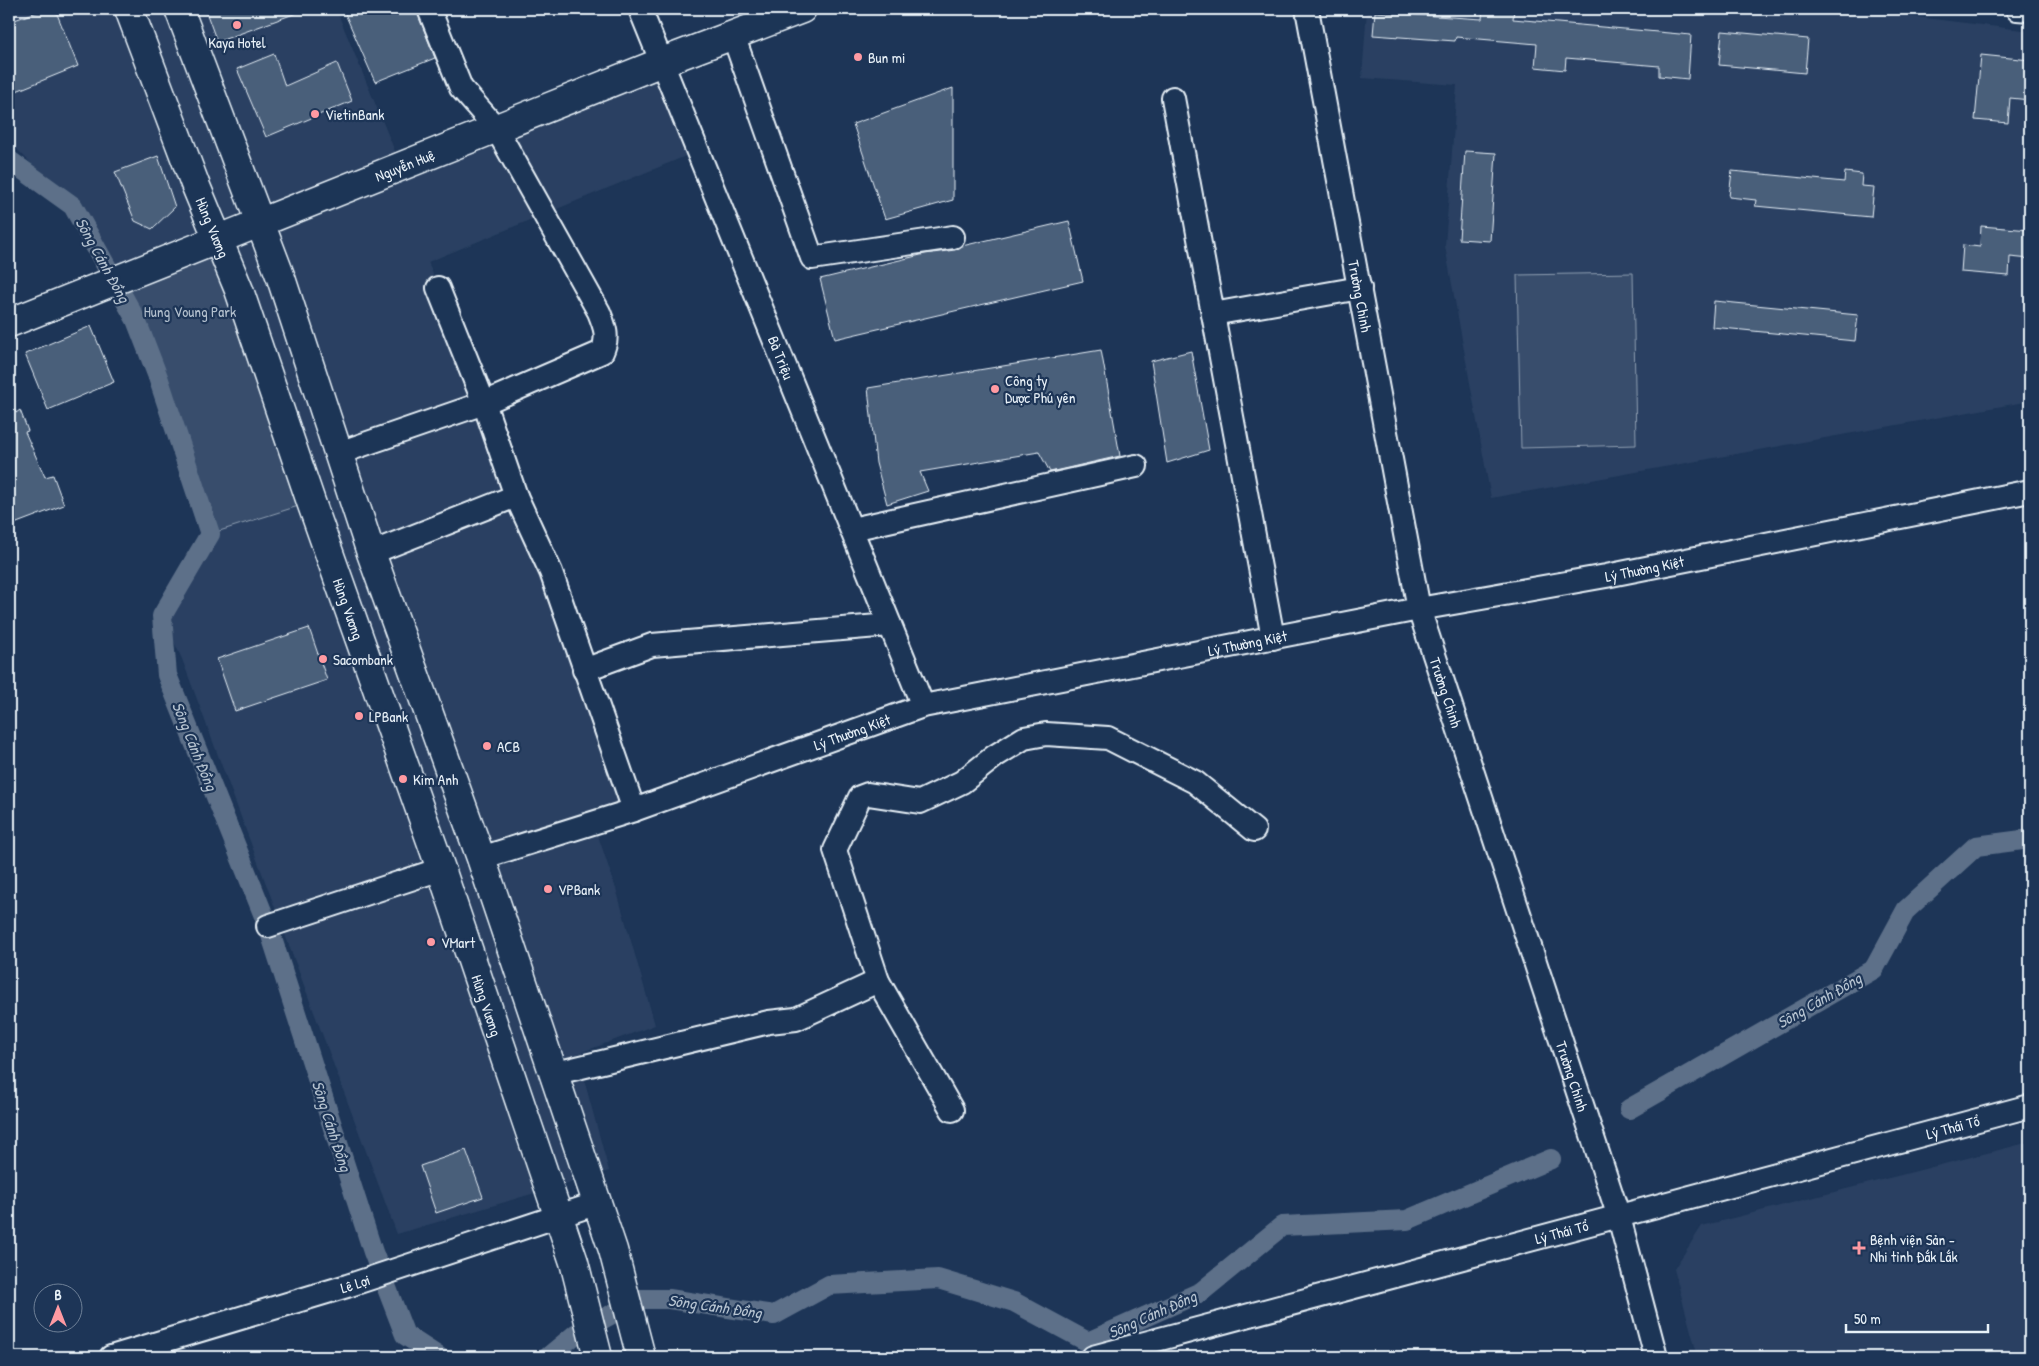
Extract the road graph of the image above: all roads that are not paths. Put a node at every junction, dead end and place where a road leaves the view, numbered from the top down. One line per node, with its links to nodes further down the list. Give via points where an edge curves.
1 (129, 9): 15 (main road, Hùng Vương)
2 (178, 9): 13 (main road)
3 (429, 9): 12 (street, via 461,88)
4 (640, 9): 10 (street, Bà Triệu)
5 (802, 9): 9 (main road, Nguyễn Huệ)
6 (1306, 9): 17 (street, Trường Chinh)
7 (2017, 9): 8 (street)
8 (2030, 10)
9 (733, 35): 10 (main road, Nguyễn Huệ); 14 (street, via 812,258)
10 (662, 62): 12 (main road, Nguyễn Huệ); 25 (street, Bà Triệu)
11 (1173, 98): 18 (street)
12 (496, 128): 13 (main road, Nguyễn Huệ); 20 (street, via 599,312 607,341 602,352)
13 (259, 223): 15 (main road, Nguyễn Huệ); 21 (main road, via 281,278)
14 (952, 237)
15 (218, 241): 19 (main road, Nguyễn Huệ); 27 (main road, Hùng Vương, via 239,290)
16 (438, 288): 20 (street)
17 (1360, 288): 18 (street); 28 (street, Trường Chinh)
18 (1213, 314): 30 (street)
19 (9, 323)
20 (484, 403): 21 (street); 24 (street)
21 (339, 453): 26 (main road)
22 (1136, 466): 25 (street)
23 (2030, 491): 28 (street, Lý Thường Kiệt, via 1606,576)
24 (516, 496): 26 (street); 31 (street, via 551,572)
25 (852, 529): 29 (street, Bà Triệu)
26 (371, 553): 27 (main road); 35 (main road)
27 (334, 565): 36 (main road, Hùng Vương)
28 (1419, 609): 30 (street, Lý Thường Kiệt); 44 (street, Trường Chinh)
29 (890, 625): 31 (street, via 652,645); 32 (street, Bà Triệu)
30 (1273, 638): 32 (street, Lý Thường Kiệt)
31 (584, 670): 33 (street)
32 (923, 706): 33 (street, Lý Thường Kiệt)
33 (634, 810): 35 (street, Lý Thường Kiệt)
34 (1254, 830): 38 (street, via 1195,782 1108,738 1046,734 1024,738 962,782 920,802 868,794 860,797 835,850)
35 (481, 858): 36 (main road); 39 (main road)
36 (441, 869): 37 (street); 43 (main road, Hùng Vương)
37 (268, 926)
38 (878, 981): 39 (street, via 796,1019 769,1022); 41 (street)
39 (552, 1074): 42 (main road)
40 (2030, 1106): 44 (street, Lý Thái Tổ)
41 (952, 1110)
42 (598, 1203): 43 (street, Lê Lợi); 46 (main road)
43 (557, 1216): 47 (street, Lê Lợi, via 347,1286); 48 (main road, Hùng Vương, via 574,1262)
44 (1619, 1217): 45 (street, Lý Thái Tổ); 50 (street, Trường Chinh)
45 (1139, 1351): 49 (street, Lý Thái Tổ)
46 (640, 1355)
47 (111, 1357)
48 (598, 1357)
49 (1093, 1357)
50 (1656, 1357)

